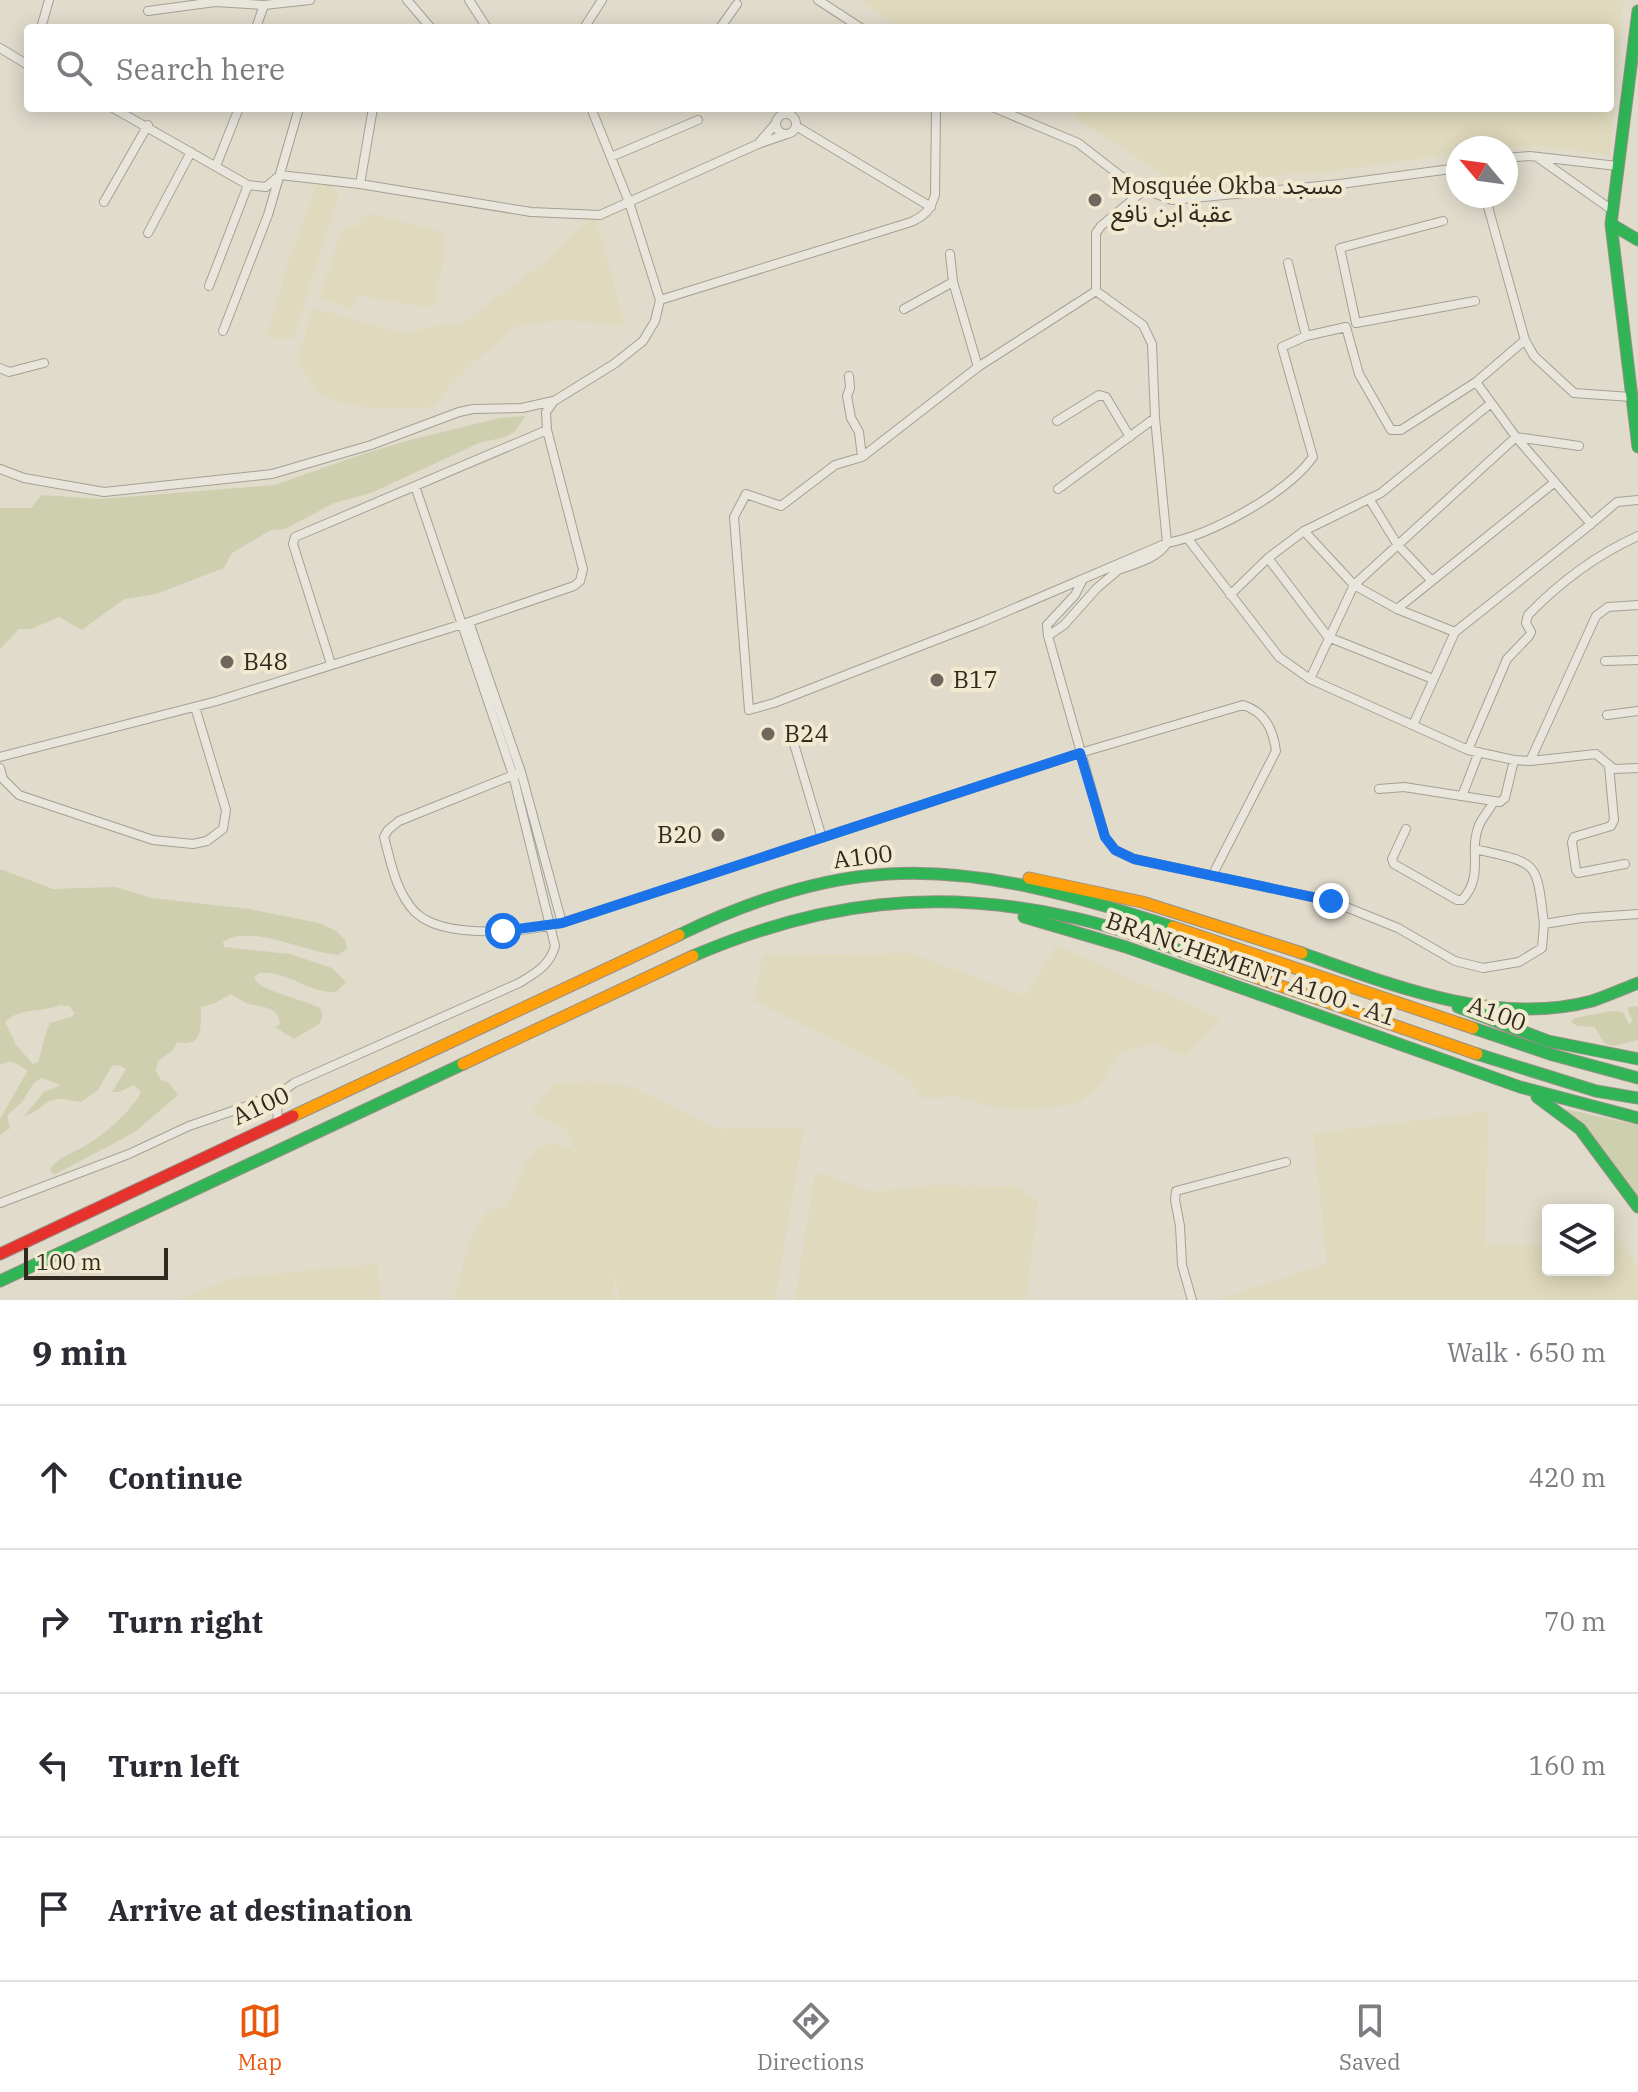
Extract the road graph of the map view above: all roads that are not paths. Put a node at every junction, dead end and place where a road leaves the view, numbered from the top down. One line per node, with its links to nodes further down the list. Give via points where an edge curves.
1 (49, 0): 12 (street)
2 (310, 0): 7 (street)
3 (407, 0): 14 (street)
4 (469, 0): 15 (street)
5 (602, 0): 16 (street)
6 (818, 0): 18 (street)
7 (298, 1): 9 (street)
8 (737, 4): 17 (street)
9 (264, 5): 10 (street, via 215,2); 13 (street)
10 (148, 11)
11 (1638, 11): 41 (main road)
12 (42, 24)
13 (257, 24)
14 (428, 24)
15 (484, 24)
16 (587, 24)
17 (723, 24)
18 (855, 24)
19 (0, 48): 20 (street)
20 (24, 63)
21 (121, 112): 32 (street)
22 (237, 112): 40 (street)
23 (298, 112): 43 (street)
24 (372, 112): 44 (street)
25 (593, 112): 38 (street)
26 (789, 112): 31 (street)
27 (792, 112): 33 (street)
28 (936, 112): 49 (street)
29 (1004, 112): 46 (street, via 1078,143)
30 (698, 120): 38 (street)
31 (776, 123): 34 (street); 35 (street)
32 (148, 125): 36 (street); 47 (street)
33 (796, 126): 34 (street); 49 (street)
34 (788, 134): 35 (street)
35 (758, 144): 48 (street)
36 (191, 152): 40 (street); 54 (street)
37 (1537, 156): 39 (street); 41 (street); 51 (street)
38 (611, 157): 48 (street)
39 (1518, 157)
40 (216, 166): 45 (street)
41 (1617, 166): 51 (main road)
42 (1446, 170): 46 (street, via 1172,200)
43 (280, 175): 44 (street); 45 (street, via 266,187); 66 (street)
44 (360, 184): 48 (street, via 531,212 600,215)
45 (248, 185): 59 (street)
46 (1143, 191): 60 (street, via 1096,233)
47 (104, 202)
48 (629, 202): 61 (street)
49 (931, 207): 61 (street, via 911,222)
50 (1488, 208): 68 (street)
51 (1612, 210): 53 (main road)
52 (1443, 221): 64 (street, via 1340,248)
53 (1611, 224): 55 (main road); 74 (main road)
54 (148, 233)
55 (1638, 240)
56 (950, 254): 58 (street)
57 (1288, 263): 67 (street)
58 (953, 282): 63 (street); 70 (street)
59 (209, 286)
60 (1096, 291): 70 (street); 77 (street, via 1143,325 1152,344)
61 (660, 300): 75 (street, via 643,341)
62 (1475, 301): 64 (street)
63 (904, 309)
64 (1356, 323): 65 (street)
65 (1346, 327): 67 (street); 73 (street, via 1359,374 1391,430 1401,430)
66 (223, 331)
67 (1306, 336): 94 (street, via 1282,347 1313,457 1275,493)
68 (1525, 340): 73 (street); 74 (street, via 1534,356 1574,393)
69 (44, 363): 71 (street, via 9,372)
70 (978, 367): 84 (street)
71 (0, 368)
72 (849, 376): 84 (street, via 847,396)
73 (1476, 382): 76 (street)
74 (1631, 397): 83 (main road)
75 (554, 401): 79 (street, via 546,412); 85 (street, via 459,412 272,474 104,492)
76 (1490, 404): 81 (street); 89 (street)
77 (1155, 418): 80 (street); 95 (street)
78 (1057, 421): 80 (street, via 1099,395 1106,397)
79 (547, 430): 87 (street); 105 (street, via 583,569 580,581)
80 (1130, 437): 88 (street)
81 (1516, 437): 82 (street); 86 (street); 96 (street)
82 (1579, 446)
83 (1638, 447)
84 (862, 457): 99 (street, via 835,465 781,506 746,494 734,517 749,710)
85 (0, 469)
86 (1555, 482): 91 (street); 100 (street)
87 (415, 486): 105 (street); 111 (street, via 295,537)
88 (1058, 489)
89 (1370, 500): 92 (street); 96 (street)
90 (1638, 500): 91 (street, via 1617,502)
91 (1591, 524): 106 (street)
92 (1304, 531): 97 (street); 101 (street)
93 (1638, 536): 119 (street, via 1579,570 1528,615 1531,632 1507,659)
94 (1188, 539): 95 (street); 102 (street)
95 (1167, 543): 98 (street)
96 (1397, 544): 100 (street); 101 (street)
97 (1268, 558): 102 (street); 108 (street)
98 (1123, 565): 99 (street); 107 (street)
99 (1084, 578): 107 (street, via 1047,625)
100 (1431, 580): 104 (street)
101 (1354, 585): 104 (street); 108 (street)
102 (1230, 595): 112 (street, via 1279,657)
103 (1638, 605): 124 (street, via 1608,607 1596,616)
104 (1397, 609): 106 (street)
105 (465, 623): 111 (street); 128 (street)
106 (1455, 632): 113 (street)
107 (1048, 636): 121 (street)
108 (1328, 637): 112 (street); 113 (street)
109 (1638, 660): 110 (street)
110 (1605, 661)
111 (331, 664): 114 (street)
112 (1310, 679): 117 (street)
113 (1433, 679): 117 (street)
114 (195, 707): 122 (street); 126 (street, via 226,810 223,829 207,841 153,840 36,803 10,789)
115 (1638, 711): 116 (street)
116 (1607, 715)
117 (1413, 725): 119 (street)
118 (789, 727): 133 (street)
119 (1468, 750): 120 (street)
120 (1479, 752): 123 (street); 130 (street)
121 (1080, 753): 133 (street); 137 (street, via 1105,837 1115,850); 137 (street, via 1237,705 1261,714 1276,751)
122 (0, 757)
123 (1514, 760): 124 (street); 131 (street, via 1505,798)
124 (1530, 761): 125 (street, via 1596,754)
125 (1609, 766): 127 (street); 135 (street, via 1614,820 1611,826 1574,837 1576,870)
126 (0, 768)
127 (1638, 768)
128 (517, 774): 140 (street); 142 (street); 142 (street, via 399,821 384,837 402,895 427,923 503,931)
129 (1379, 789): 130 (street, via 1404,787)
130 (1462, 796): 131 (street)
131 (1493, 803): 134 (street, via 1479,826)
132 (1406, 829): 134 (street, via 1394,864 1457,900 1475,879)
133 (822, 838): 140 (street)
134 (1475, 849): 141 (street, via 1530,865 1537,874)
135 (1625, 864)
136 (931, 874): 144 (main road, via 1013,876 1096,890); 146 (main road, A100 / A100, via 1091,901 1578,1065); 151 (main road, A100 / A100, via 843,880 742,908)
137 (1212, 876): 141 (street, via 1331,901 1398,928 1455,961 1483,968 1519,962 1542,948)
138 (965, 902): 147 (main road, BRANCHEMENT A100 - A1, via 1126,947); 149 (main road, A100 / A100, via 1077,918 1506,1064); 156 (main road, A100 / A100, via 867,904 739,936)
139 (1638, 914): 141 (street)
140 (562, 923): 142 (street)
141 (1544, 924)
142 (551, 926): 148 (street, via 552,958 536,973)
143 (1638, 983): 144 (main road, via 1554,1009 1486,1005)
144 (1419, 991): 145 (main road, via 1548,1041)
145 (1638, 1059)
146 (1638, 1078)
147 (1520, 1087): 150 (main road); 154 (main road, via 1580,1129)
148 (283, 1090): 151 (street); 153 (street)
149 (1638, 1098)
150 (1638, 1118)
151 (278, 1122): 155 (main road, A100 / A100)
152 (1286, 1162): 157 (street, via 1176,1191 1182,1265)
153 (0, 1203)
154 (1638, 1207)
155 (0, 1254)
156 (0, 1281)
157 (1192, 1300)

